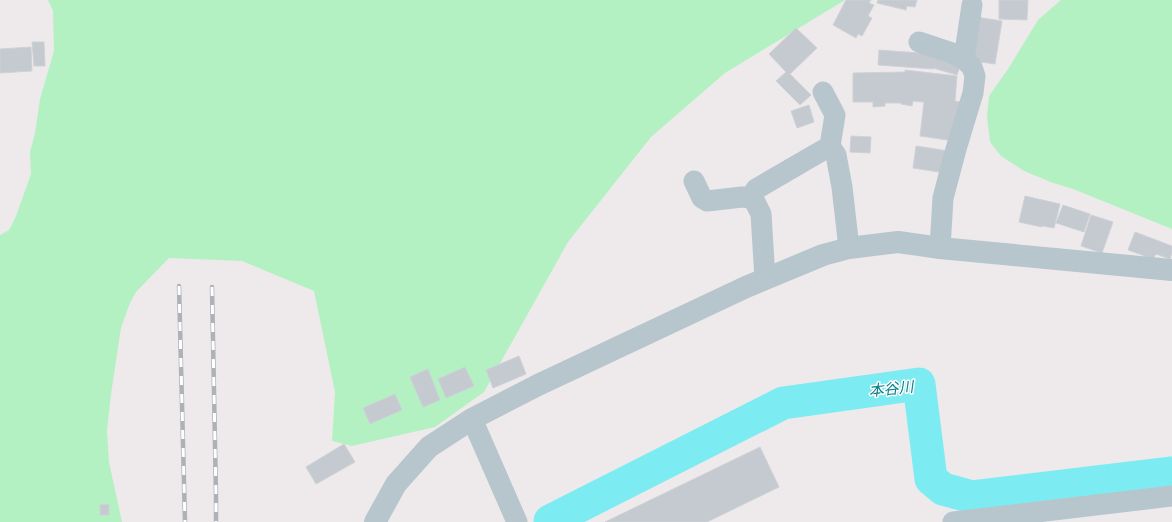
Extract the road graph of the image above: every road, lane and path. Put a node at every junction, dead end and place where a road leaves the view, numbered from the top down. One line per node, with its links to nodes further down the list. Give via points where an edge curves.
1 (972, 5): 3 (street)
2 (919, 42): 3 (street)
3 (964, 59): 9 (street, via 972,66 975,80 943,198)
4 (823, 92): 5 (street, via 835,115)
5 (830, 146): 7 (street, via 756,189); 8 (street, via 836,155 842,187)
6 (694, 181): 7 (street, via 702,198 707,201)
7 (750, 198): 11 (street, via 761,214)
8 (849, 248): 9 (street, via 898,242); 11 (street, via 823,255)
9 (940, 248): 10 (street)
10 (1172, 270)
11 (765, 279): 12 (street, via 538,385)
12 (472, 419): 15 (street, via 429,447 396,484); 16 (street)
13 (1172, 496): 14 (street)
14 (978, 521): 17 (street)
15 (375, 522)
16 (517, 522)
17 (953, 522)

